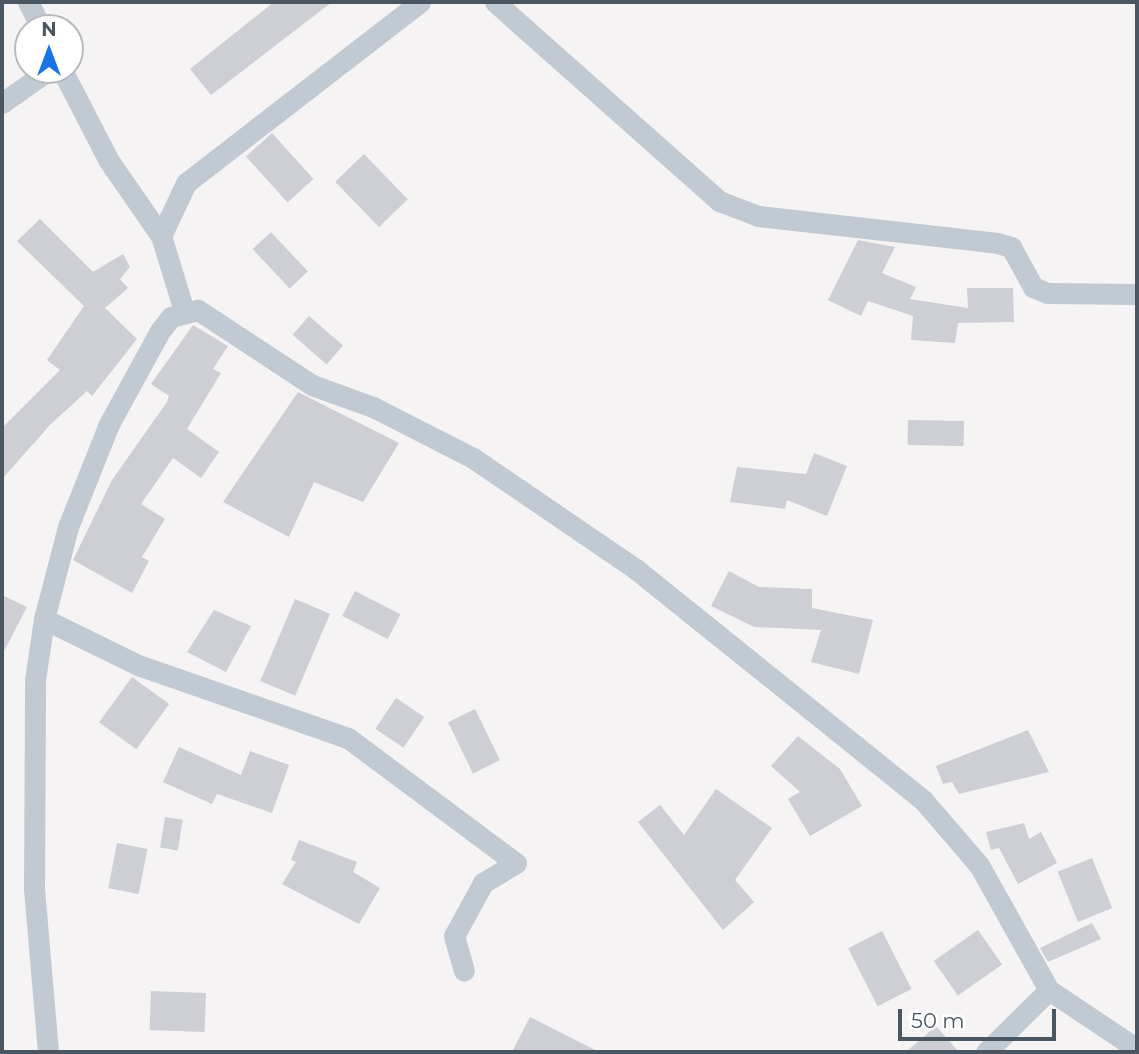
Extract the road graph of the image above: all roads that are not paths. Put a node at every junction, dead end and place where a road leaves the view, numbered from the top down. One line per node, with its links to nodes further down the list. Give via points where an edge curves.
1 (421, 2): 6 (street, via 186,183)
2 (495, 2): 7 (street, via 719,201 758,216 997,243 1011,247 1033,288 1047,293)
3 (29, 84): 5 (street)
4 (69, 84): 6 (street, via 108,162)
5 (2, 103)
6 (161, 236): 8 (street)
7 (1137, 294)
8 (184, 311): 9 (street, via 160,331 109,424 68,527); 11 (street, via 198,310 312,385 373,407 473,458 637,570 949,826)
9 (44, 619): 10 (street, via 138,665 348,738 516,863 483,883 454,936); 13 (street, via 35,680 34,889)
10 (464, 971)
11 (1049, 990): 12 (street); 14 (street)
12 (1137, 1049)
13 (48, 1052)
14 (986, 1052)

